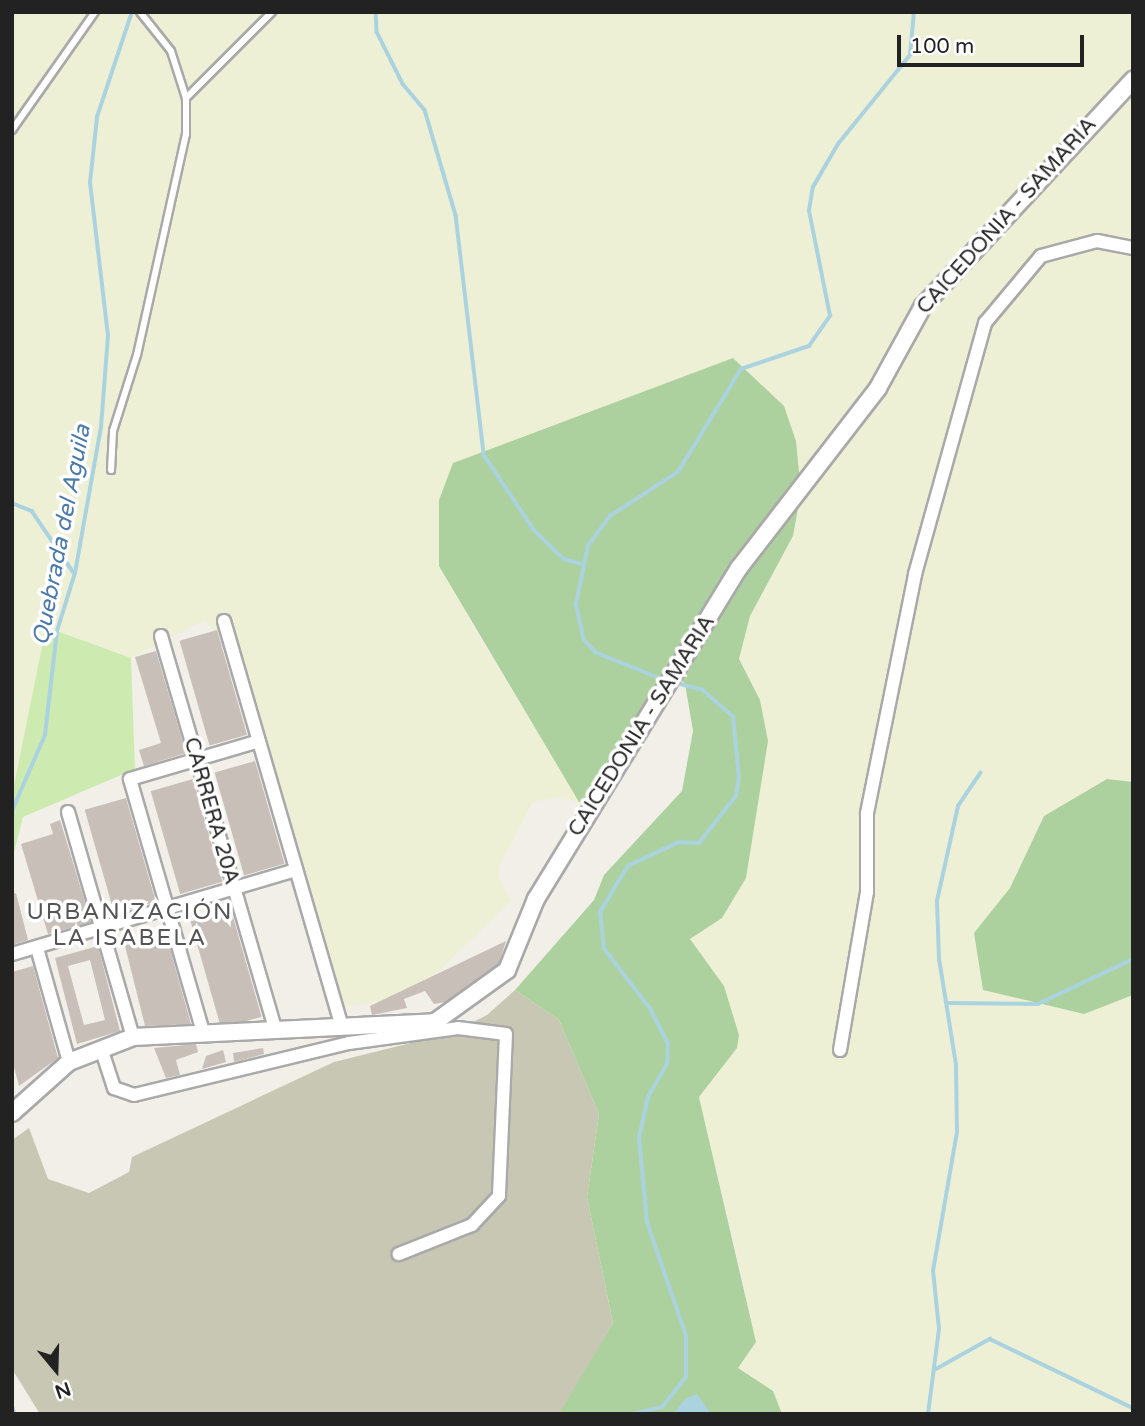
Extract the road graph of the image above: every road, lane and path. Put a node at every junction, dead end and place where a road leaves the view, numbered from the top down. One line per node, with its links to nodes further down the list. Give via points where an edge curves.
1 (95, 12): 6 (lane)
2 (140, 12): 5 (lane, via 171,51)
3 (272, 12): 5 (lane)
4 (1133, 80): 20 (street, CAICEDONIA - SAMARIA, via 923,306 878,388 739,568 536,899 507,970 435,1022)
5 (186, 98): 8 (lane, via 186,134 137,355 113,431)
6 (12, 130)
7 (1133, 248): 25 (street, via 1097,241 1041,256 985,323 915,574 867,813 867,892)
8 (111, 470)
9 (224, 621): 11 (street)
10 (161, 636): 12 (street, CARRERA 20A)
11 (259, 741): 12 (street); 14 (street)
12 (197, 760): 15 (street, CARRERA 20A); 16 (street, via 130,779)
13 (68, 813): 17 (street)
14 (296, 870): 15 (street); 20 (street)
15 (234, 888): 16 (street); 21 (street, CARRERA 20A)
16 (167, 908): 17 (street); 22 (street)
17 (101, 928): 18 (street); 23 (street)
18 (37, 948): 19 (street); 26 (street)
19 (12, 954)
20 (341, 1025): 21 (street, CAICEDONIA - SAMARIA)
21 (274, 1026): 22 (street, CAICEDONIA - SAMARIA)
22 (203, 1032): 23 (street, CAICEDONIA - SAMARIA)
23 (133, 1037): 24 (street, CAICEDONIA - SAMARIA)
24 (101, 1048): 26 (street, CAICEDONIA - SAMARIA); 28 (street, via 114,1088 134,1095 349,1043 458,1028 506,1034 499,1196 472,1225)
25 (840, 1050)
26 (69, 1062): 27 (street, CAICEDONIA - SAMARIA)
27 (13, 1108)
28 (399, 1254)

